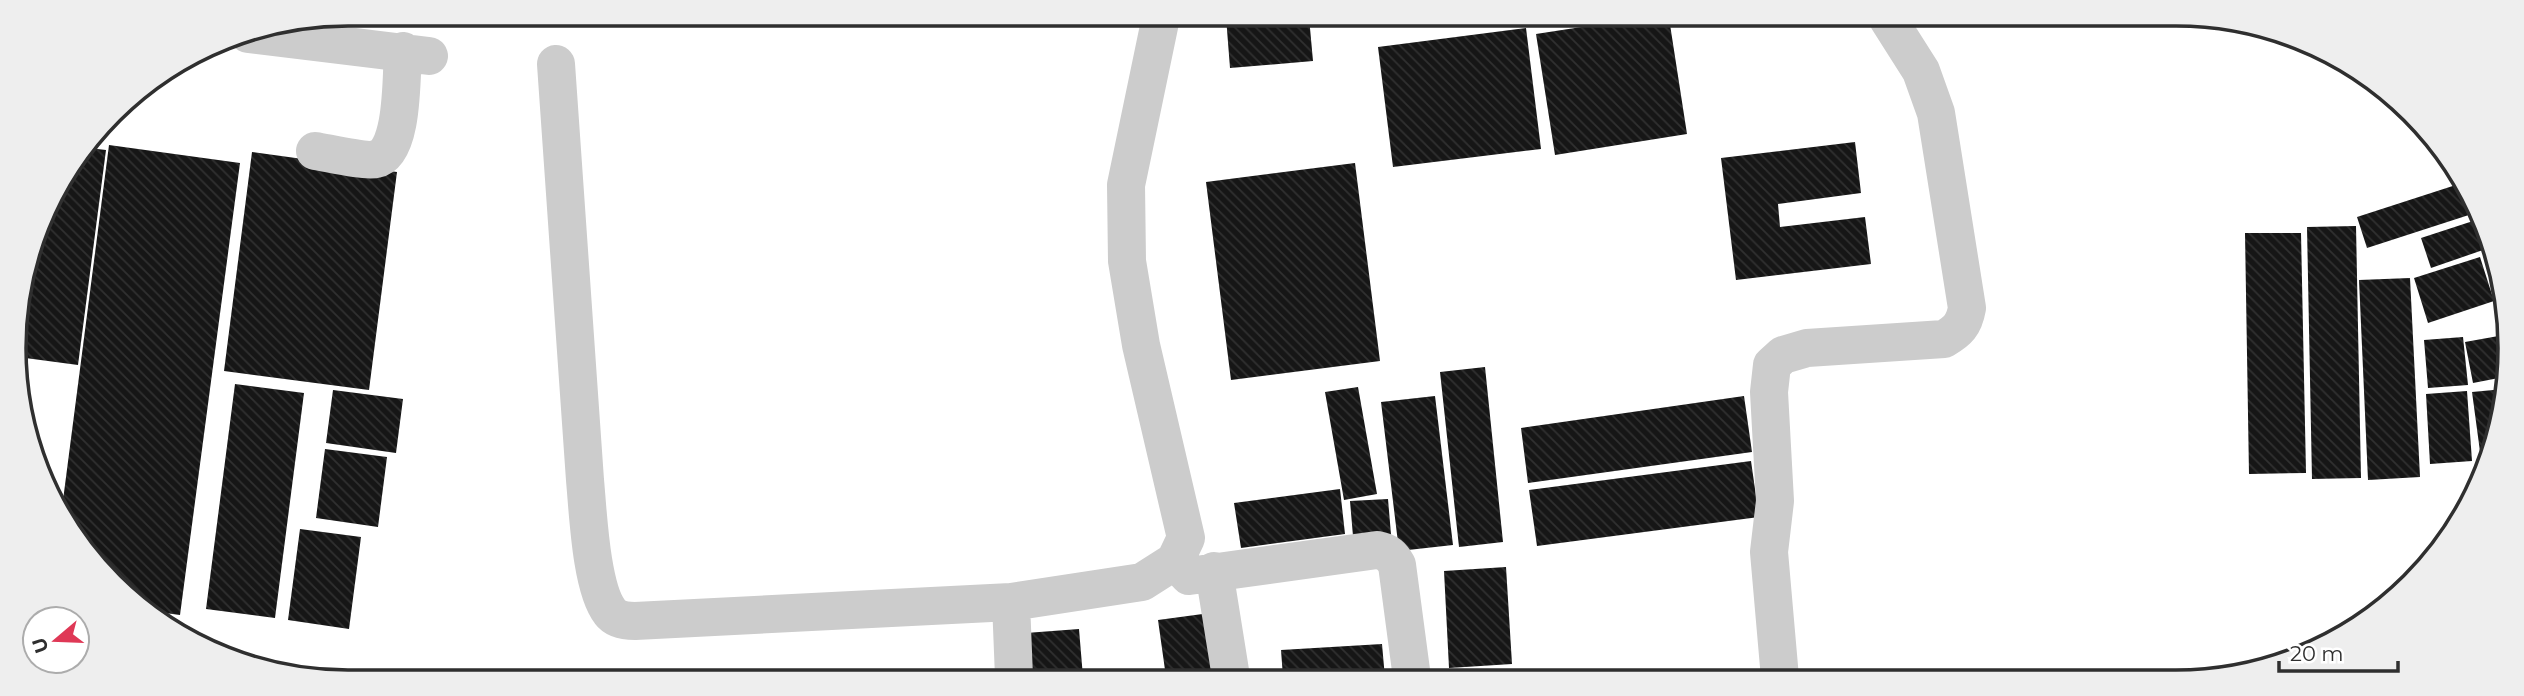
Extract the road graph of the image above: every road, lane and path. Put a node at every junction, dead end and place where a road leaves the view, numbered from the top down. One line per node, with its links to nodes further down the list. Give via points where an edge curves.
1 (1159, 26): 6 (street, via 1126,185 1127,261 1141,345 1186,538)
2 (1892, 26): 12 (street, via 1921,71 1936,113 1967,309 1957,332 1944,339 1807,348 1783,355 1772,365 1769,392 1775,501 1769,552)
3 (293, 32): 5 (street, via 416,54 393,144 386,154 375,160)
4 (556, 64): 8 (street, via 584,480 601,593 611,614 635,621)
5 (315, 151)
6 (1175, 561): 7 (street, via 1189,576); 8 (street, via 1142,582)
7 (1214, 571): 10 (street); 11 (street, via 1385,552 1397,565)
8 (1011, 602): 9 (street)
9 (1014, 670)
10 (1230, 670)
11 (1411, 670)
12 (1779, 670)

